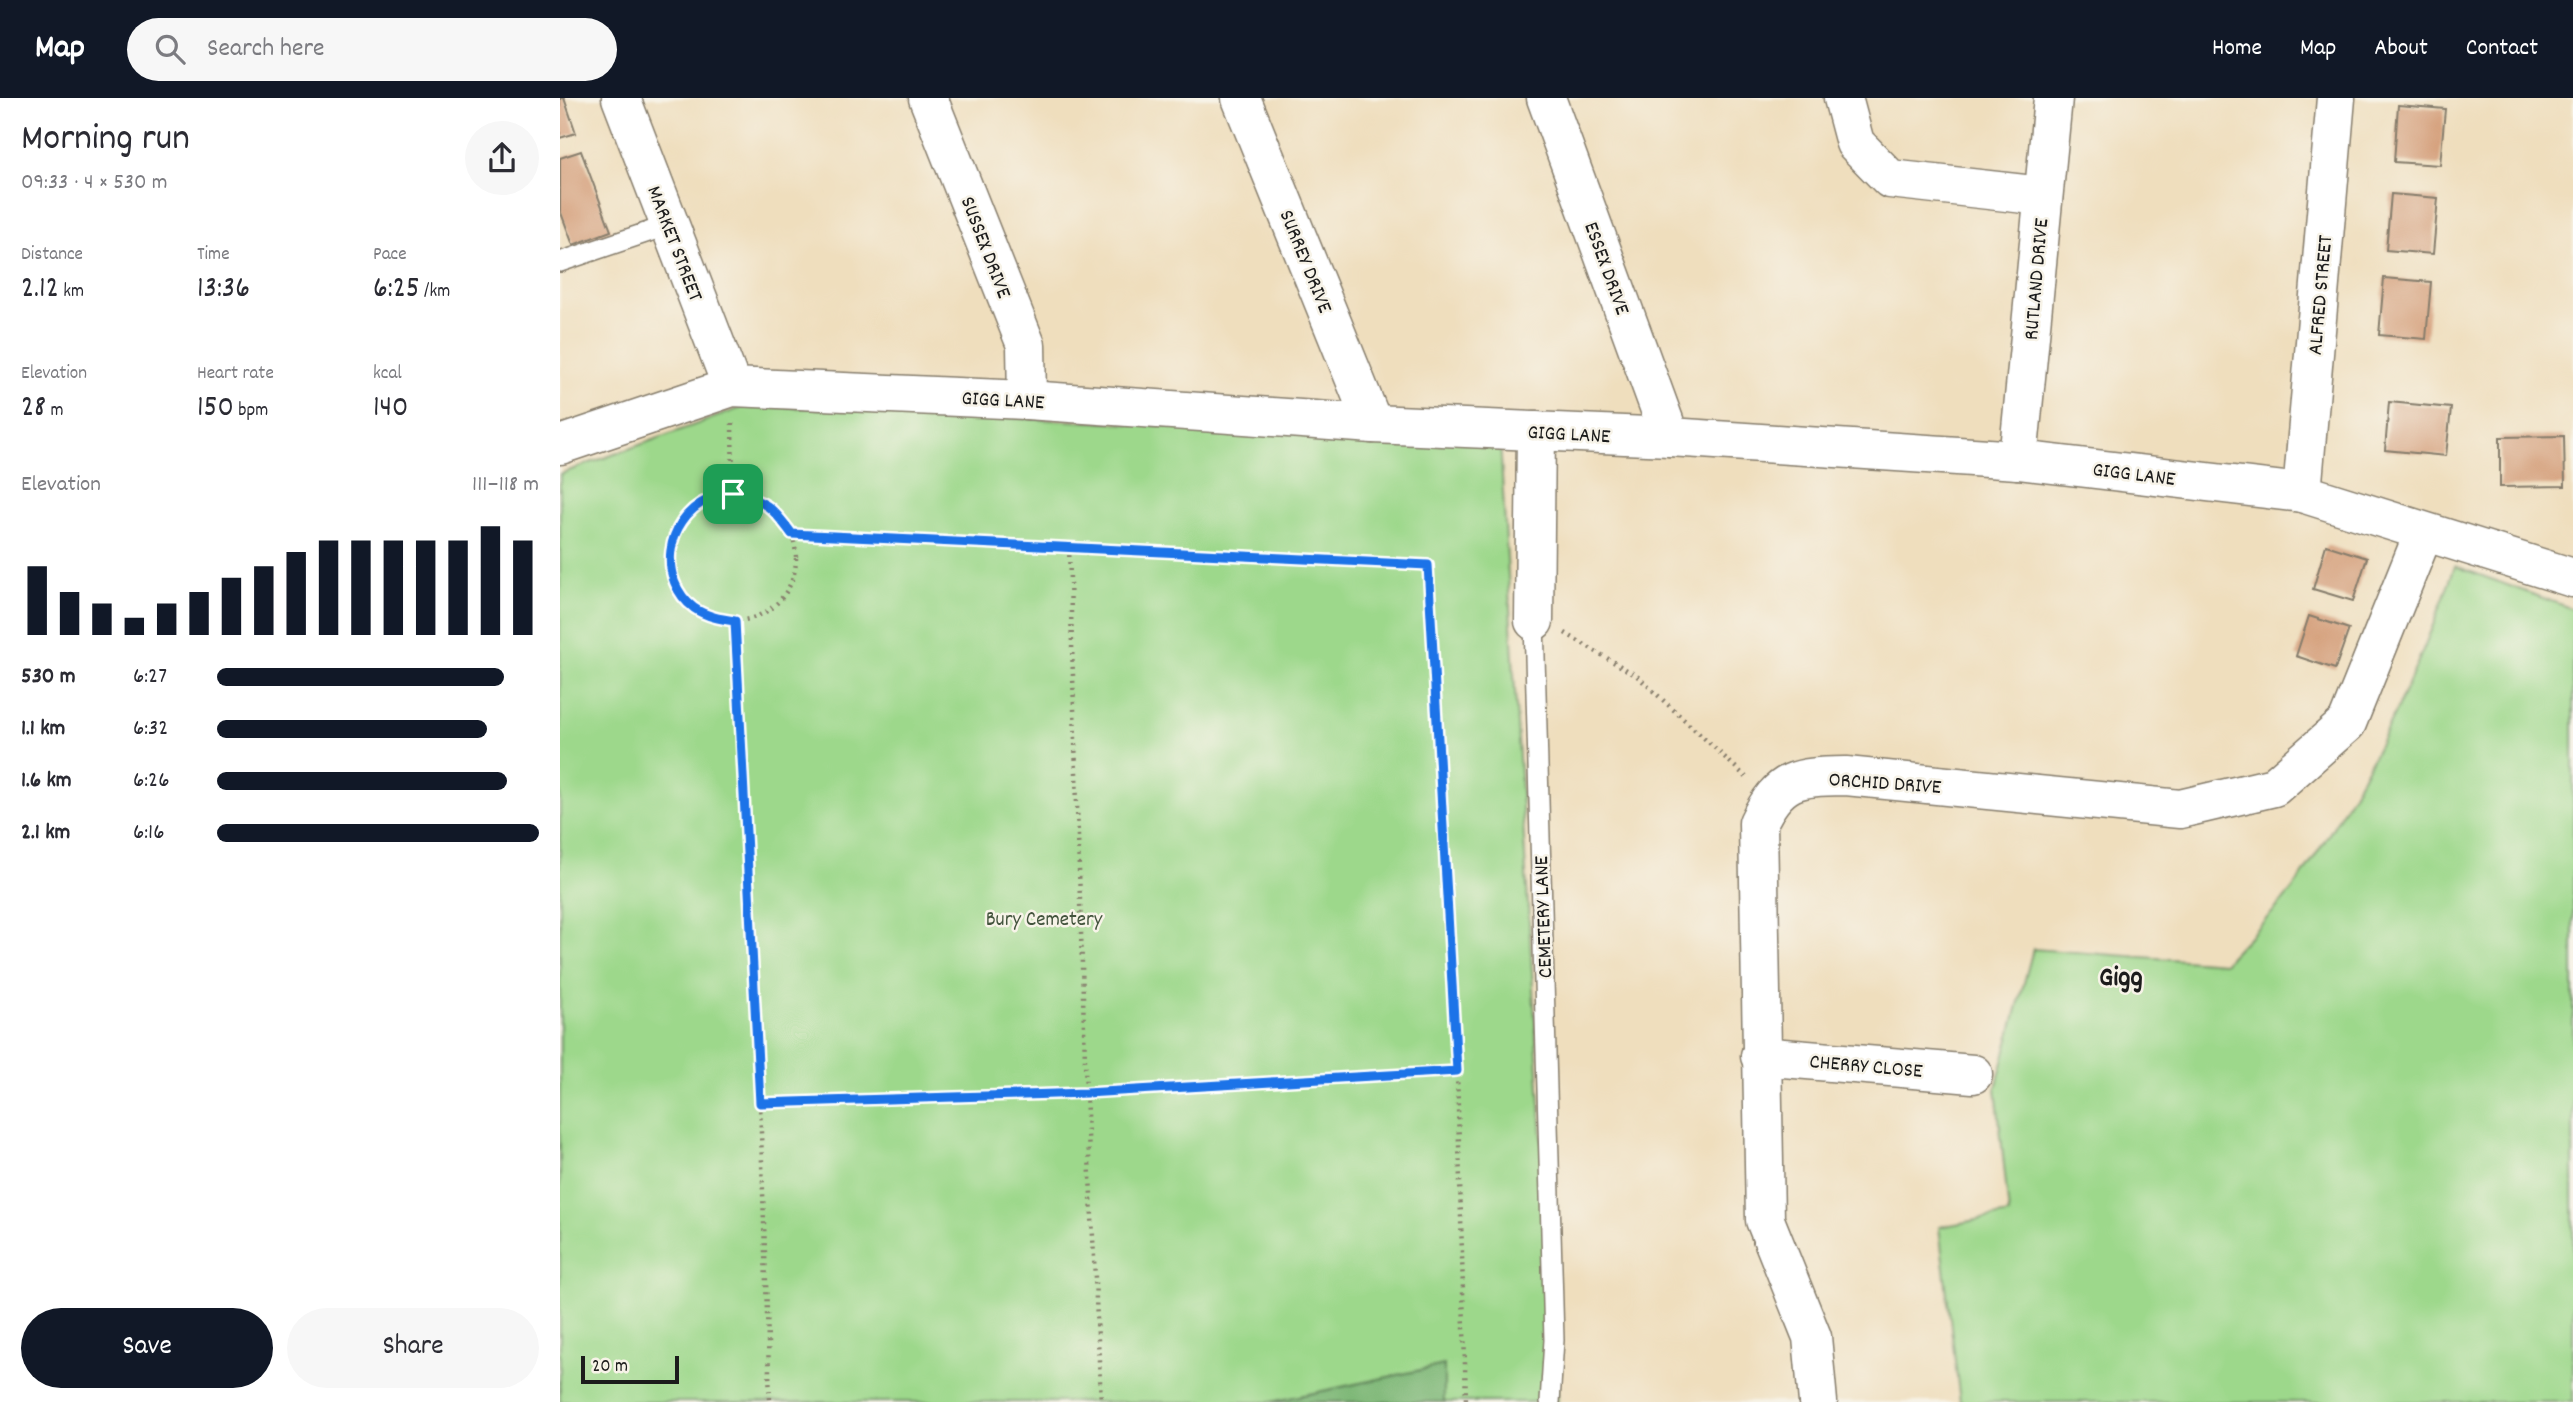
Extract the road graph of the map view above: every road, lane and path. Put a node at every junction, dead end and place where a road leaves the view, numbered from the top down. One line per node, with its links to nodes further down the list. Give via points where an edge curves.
1 (621, 98): 9 (street, MARKET STREET)
2 (929, 98): 12 (street, SUSSEX DRIVE, via 1026,345)
3 (1241, 98): 13 (street, SURREY DRIVE)
4 (1546, 98): 15 (street, ESSEX DRIVE)
5 (1843, 98): 8 (street, via 1855,143 1890,179)
6 (2053, 98): 8 (street, RUTLAND DRIVE)
7 (2336, 98): 18 (street, ALFRED STREET)
8 (2043, 196): 17 (street, RUTLAND DRIVE)
9 (669, 225): 10 (lane); 11 (street, MARKET STREET)
10 (560, 262)
11 (732, 387): 12 (street, GIGG LANE); 16 (street, GIGG LANE); 19 (path)
12 (1027, 400): 13 (street, GIGG LANE)
13 (1373, 424): 14 (street, GIGG LANE)
14 (1536, 431): 15 (street, GIGG LANE); 25 (street, CEMETERY LANE)
15 (1670, 437): 17 (street, GIGG LANE)
16 (560, 445)
17 (2018, 460): 18 (street, GIGG LANE)
18 (2302, 493): 20 (street, GIGG LANE)
19 (733, 494): 21 (path, via 755,498 774,509); 24 (path, via 708,499 690,511 676,529 670,549 671,571 679,591 694,608)
20 (2424, 532): 23 (street, GIGG LANE); 26 (street, ORCHID DRIVE, via 2347,723 2274,787 2180,809 1860,777 1810,777 1785,785)
21 (792, 534): 22 (path); 24 (path, via 797,555 786,593 771,609)
22 (1069, 548): 28 (path, via 1428,565); 30 (path)
23 (2573, 578)
24 (735, 621): 31 (path)
25 (1534, 621): 26 (path, via 1577,638 1637,676); 35 (lane, CEMETERY LANE, via 1554,1340)
26 (1769, 799): 27 (street, via 1758,823)
27 (1760, 1056): 29 (street, CHERRY CLOSE); 36 (street, via 1765,1220 1812,1337)
28 (1457, 1071): 30 (path); 34 (path)
29 (1973, 1074)
30 (1086, 1093): 31 (path); 33 (path)
31 (760, 1103): 32 (path)
32 (770, 1402)
33 (1101, 1402)
34 (1466, 1402)
35 (1550, 1402)
36 (1818, 1402)

